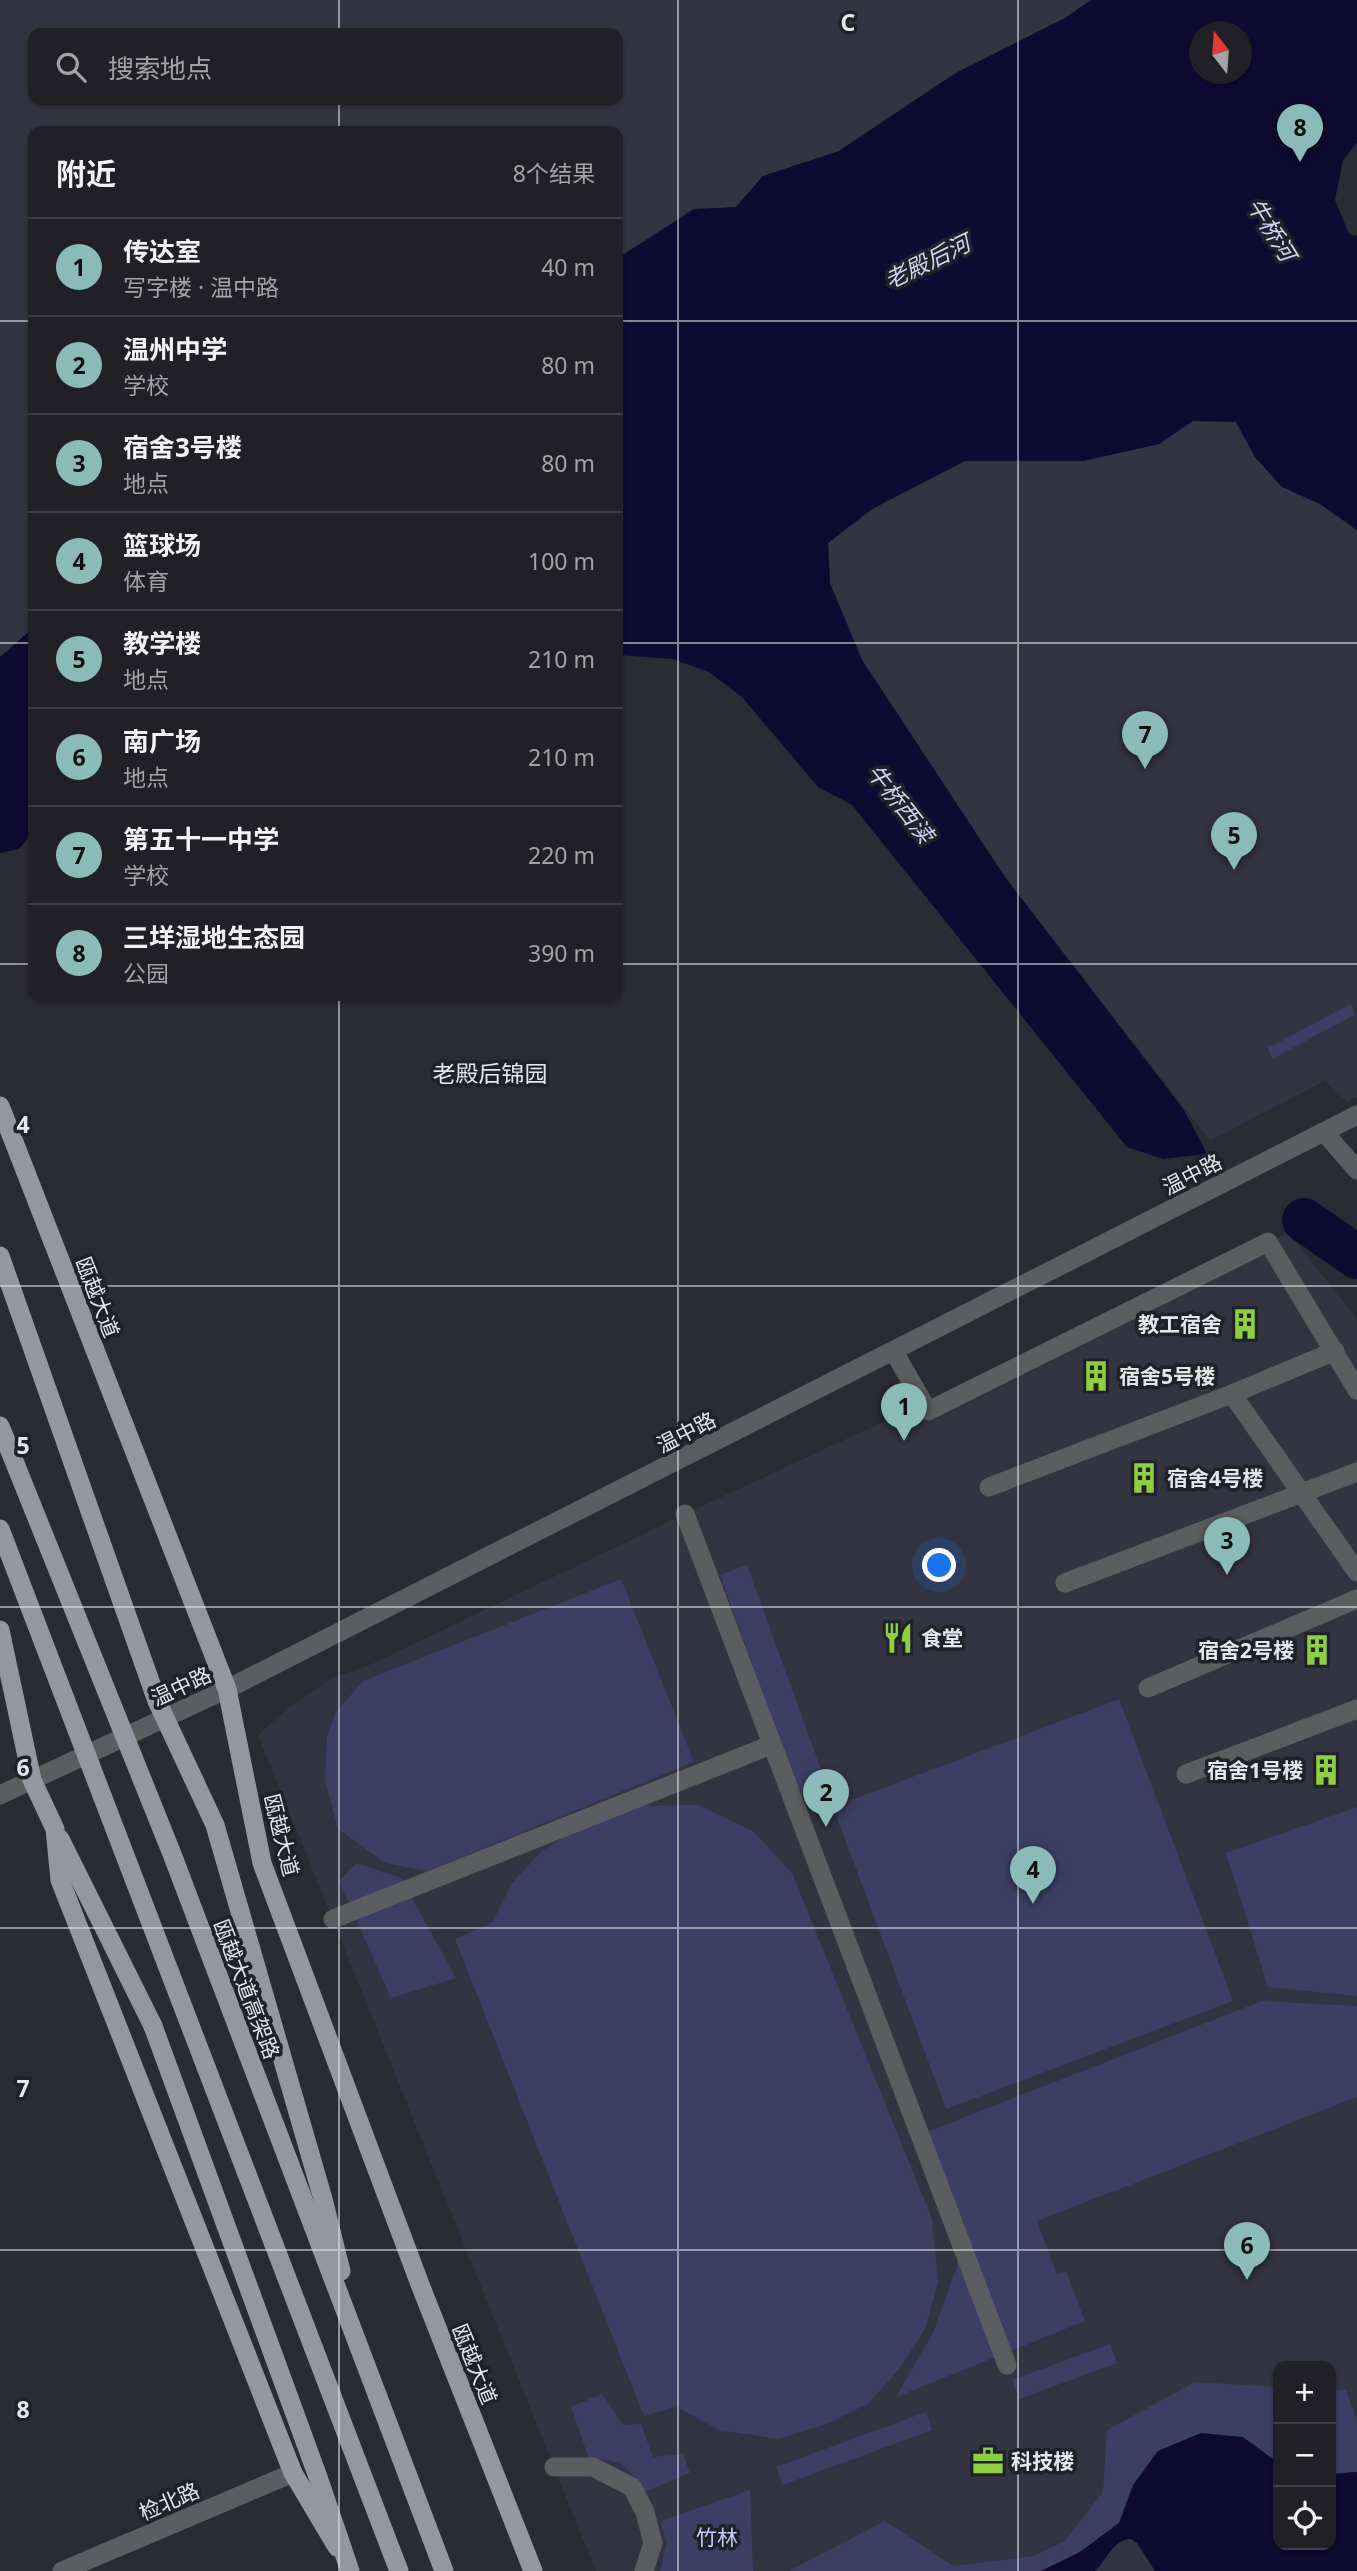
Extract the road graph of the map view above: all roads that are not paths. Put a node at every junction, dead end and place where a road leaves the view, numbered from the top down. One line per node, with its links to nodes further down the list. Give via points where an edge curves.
1 (0, 1106): 21 (highway, 瓯越大道)
2 (1357, 1115): 3 (street, 温中路)
3 (1324, 1132): 4 (street); 7 (street, 温中路)
4 (1357, 1170)
5 (0, 1256): 29 (highway, bridge, via 157,1701 215,1825 323,2200)
6 (1335, 1351): 7 (street, via 1268,1242 928,1411); 8 (street); 9 (street)
7 (894, 1352): 21 (street, 温中路)
8 (1357, 1390)
9 (1232, 1394): 12 (street); 13 (street)
10 (0, 1426): 29 (highway, 瓯越大道高架路, bridge, via 172,1854)
11 (1357, 1472): 13 (street)
12 (989, 1488)
13 (1302, 1493): 16 (street); 17 (street)
14 (685, 1514): 23 (street)
15 (0, 1529): 35 (highway, bridge)
16 (1357, 1572)
17 (1065, 1583)
18 (1357, 1599): 20 (street)
19 (0, 1630): 25 (highway)
20 (1148, 1688)
21 (227, 1689): 25 (street, 温中路); 37 (highway, 瓯越大道, via 262,1863)
22 (1357, 1709): 24 (street)
23 (771, 1745): 28 (street); 30 (street)
24 (1186, 1774)
25 (32, 1780): 26 (street, 温中路); 27 (highway)
26 (0, 1795)
27 (55, 1829): 32 (highway, via 60,1880); 34 (highway, bridge, via 153,2026)
28 (333, 1919)
29 (362, 2354): 36 (highway, 瓯越大道高架路, bridge)
30 (1007, 2365)
31 (554, 2468): 38 (street, via 593,2468 632,2487 653,2543)
32 (293, 2473): 33 (street, 检北路); 34 (highway)
33 (62, 2571)
34 (350, 2571)
35 (399, 2571)
36 (444, 2571)
37 (533, 2571)
38 (644, 2571)

